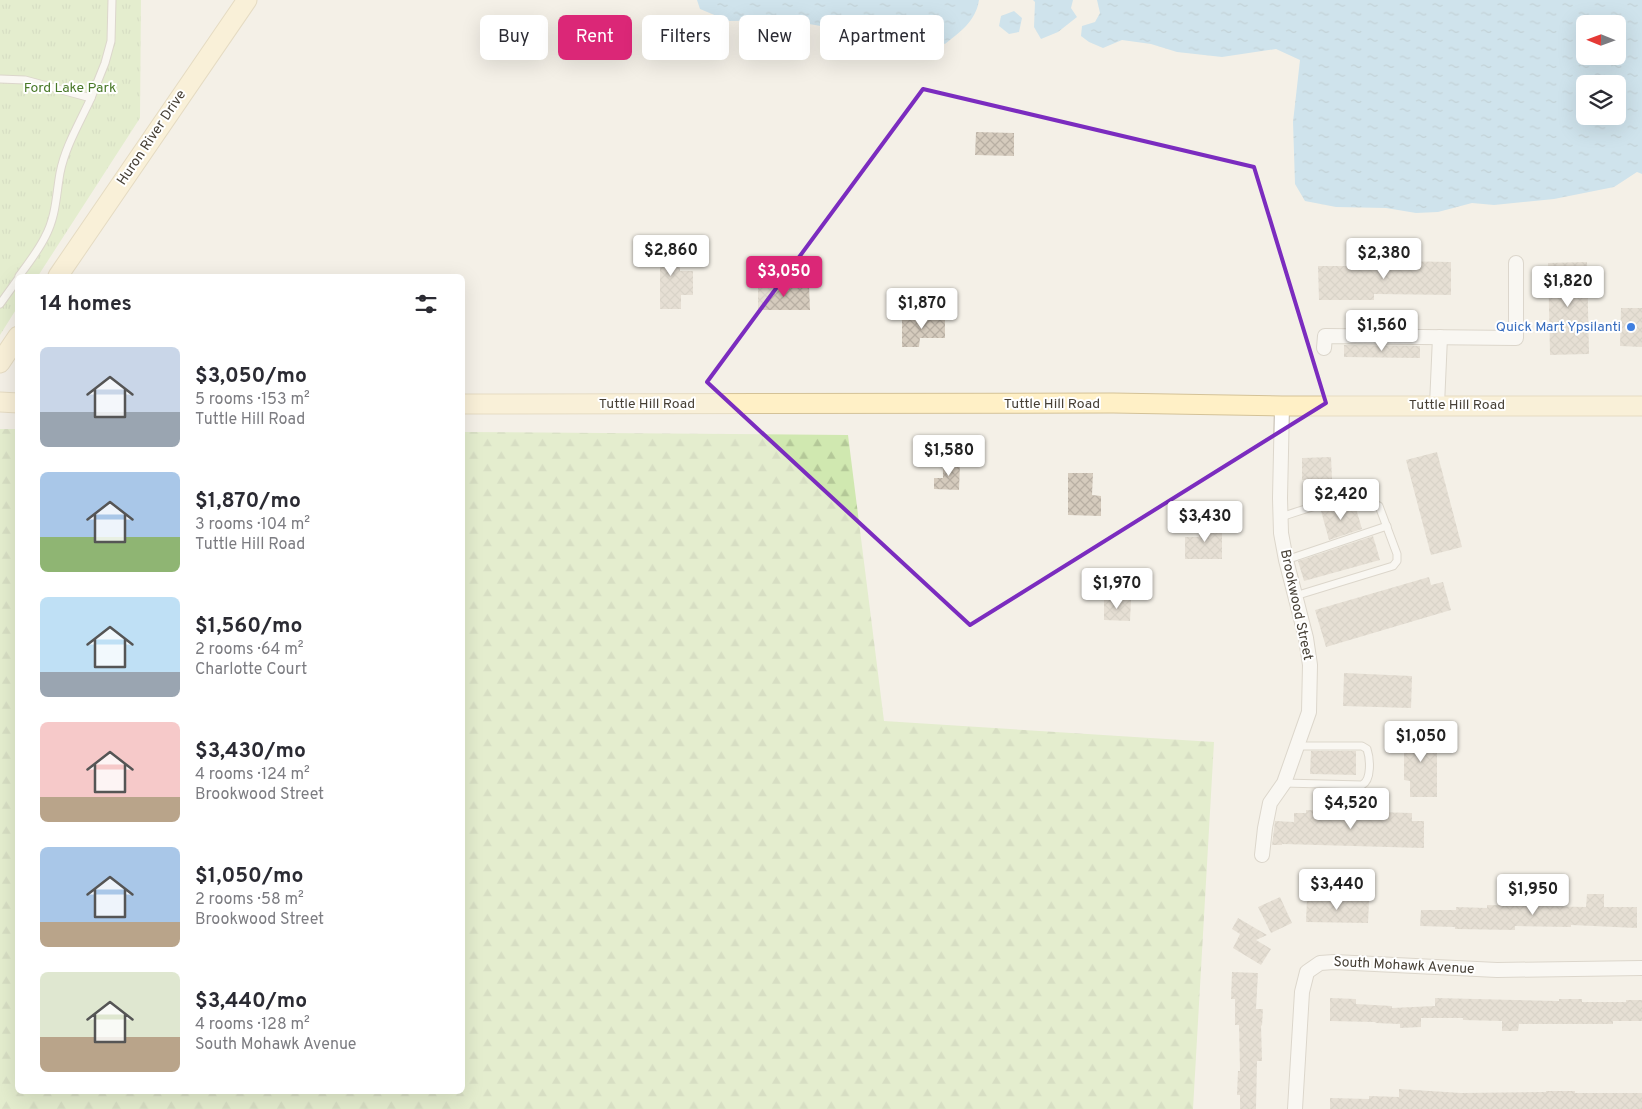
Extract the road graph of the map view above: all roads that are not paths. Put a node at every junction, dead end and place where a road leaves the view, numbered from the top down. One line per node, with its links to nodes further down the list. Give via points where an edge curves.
1 (112, 0): 4 (lane, via 111,41)
2 (247, 0): 7 (main road, Huron River Drive)
3 (0, 79): 4 (lane, via 25,80)
4 (91, 98): 6 (lane, via 60,173 53,220 45,238)
5 (1516, 263): 10 (street, via 1516,338)
6 (20, 274)
7 (59, 274)
8 (15, 282): 9 (lane)
9 (0, 304)
10 (1440, 337): 12 (street, via 1325,336); 17 (street)
11 (15, 340): 13 (main road)
12 (1324, 348)
13 (0, 363)
14 (0, 402): 15 (main road)
15 (15, 402)
16 (465, 404): 18 (main road, Tuttle Hill Road)
17 (1437, 405): 18 (main road, Tuttle Hill Road); 19 (main road, Tuttle Hill Road)
18 (1282, 406): 20 (street, Brookwood Street)
19 (1642, 406)
20 (1281, 517): 21 (lane, via 1326,503 1358,500 1379,506); 22 (street, Brookwood Street)
21 (1387, 526): 22 (lane); 23 (lane, via 1397,554 1393,566)
22 (1286, 560): 23 (street, Brookwood Street)
23 (1295, 596): 24 (street, Brookwood Street, via 1310,665 1309,712)
24 (1298, 746): 25 (street, Brookwood Street); 25 (lane, via 1367,748 1368,779 1362,785)
25 (1284, 783): 26 (street, Brookwood Street, via 1270,803)
26 (1262, 856)
27 (1642, 968): 28 (street, South Mohawk Avenue, via 1498,970 1320,963 1307,972 1302,992)
28 (1295, 1109)

